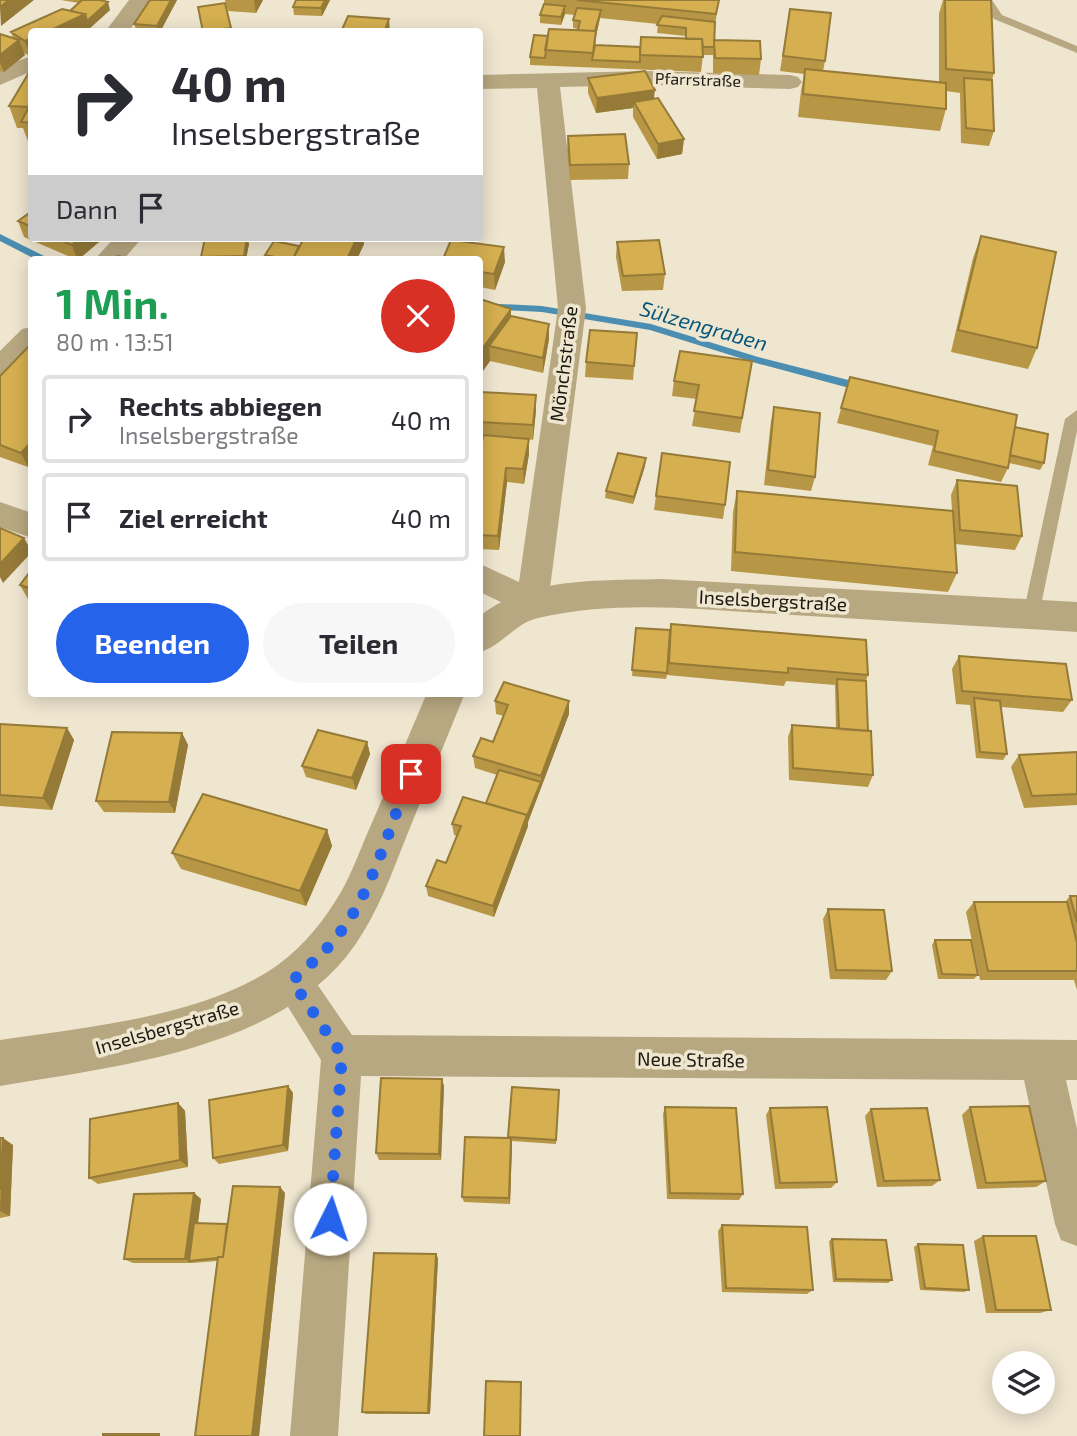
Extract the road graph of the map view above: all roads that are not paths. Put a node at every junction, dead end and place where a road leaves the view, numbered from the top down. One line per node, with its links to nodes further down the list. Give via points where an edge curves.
1 (141, 0): 3 (street)
2 (986, 0): 4 (lane, via 998,18)
3 (119, 28)
4 (1077, 50)
5 (28, 64): 6 (street)
6 (0, 78)
7 (483, 82): 8 (street, Pfarrstraße)
8 (548, 82): 9 (street, Pfarrstraße, via 646,78); 18 (street, Mönchstraße, via 571,313)
9 (790, 82)
10 (125, 242): 11 (street)
11 (111, 256)
12 (28, 340): 13 (street)
13 (0, 368)
14 (1077, 415): 19 (lane)
15 (0, 514): 16 (street)
16 (28, 524)
17 (483, 579): 18 (street)
18 (532, 604): 19 (street, Inselsbergstraße, via 662,593); 21 (street, Inselsbergstraße, via 508,614)
19 (1031, 615): 20 (street, Inselsbergstraße)
20 (1077, 617)
21 (483, 635)
22 (444, 697): 23 (street, Inselsbergstraße, via 351,916 321,956)
23 (292, 981): 24 (street); 26 (street, Inselsbergstraße, via 217,1016 117,1044)
24 (342, 1055): 25 (street, Neue Straße); 28 (street)
25 (1059, 1061): 27 (street, Neue Straße)
26 (0, 1063)
27 (1077, 1224)
28 (314, 1436)

